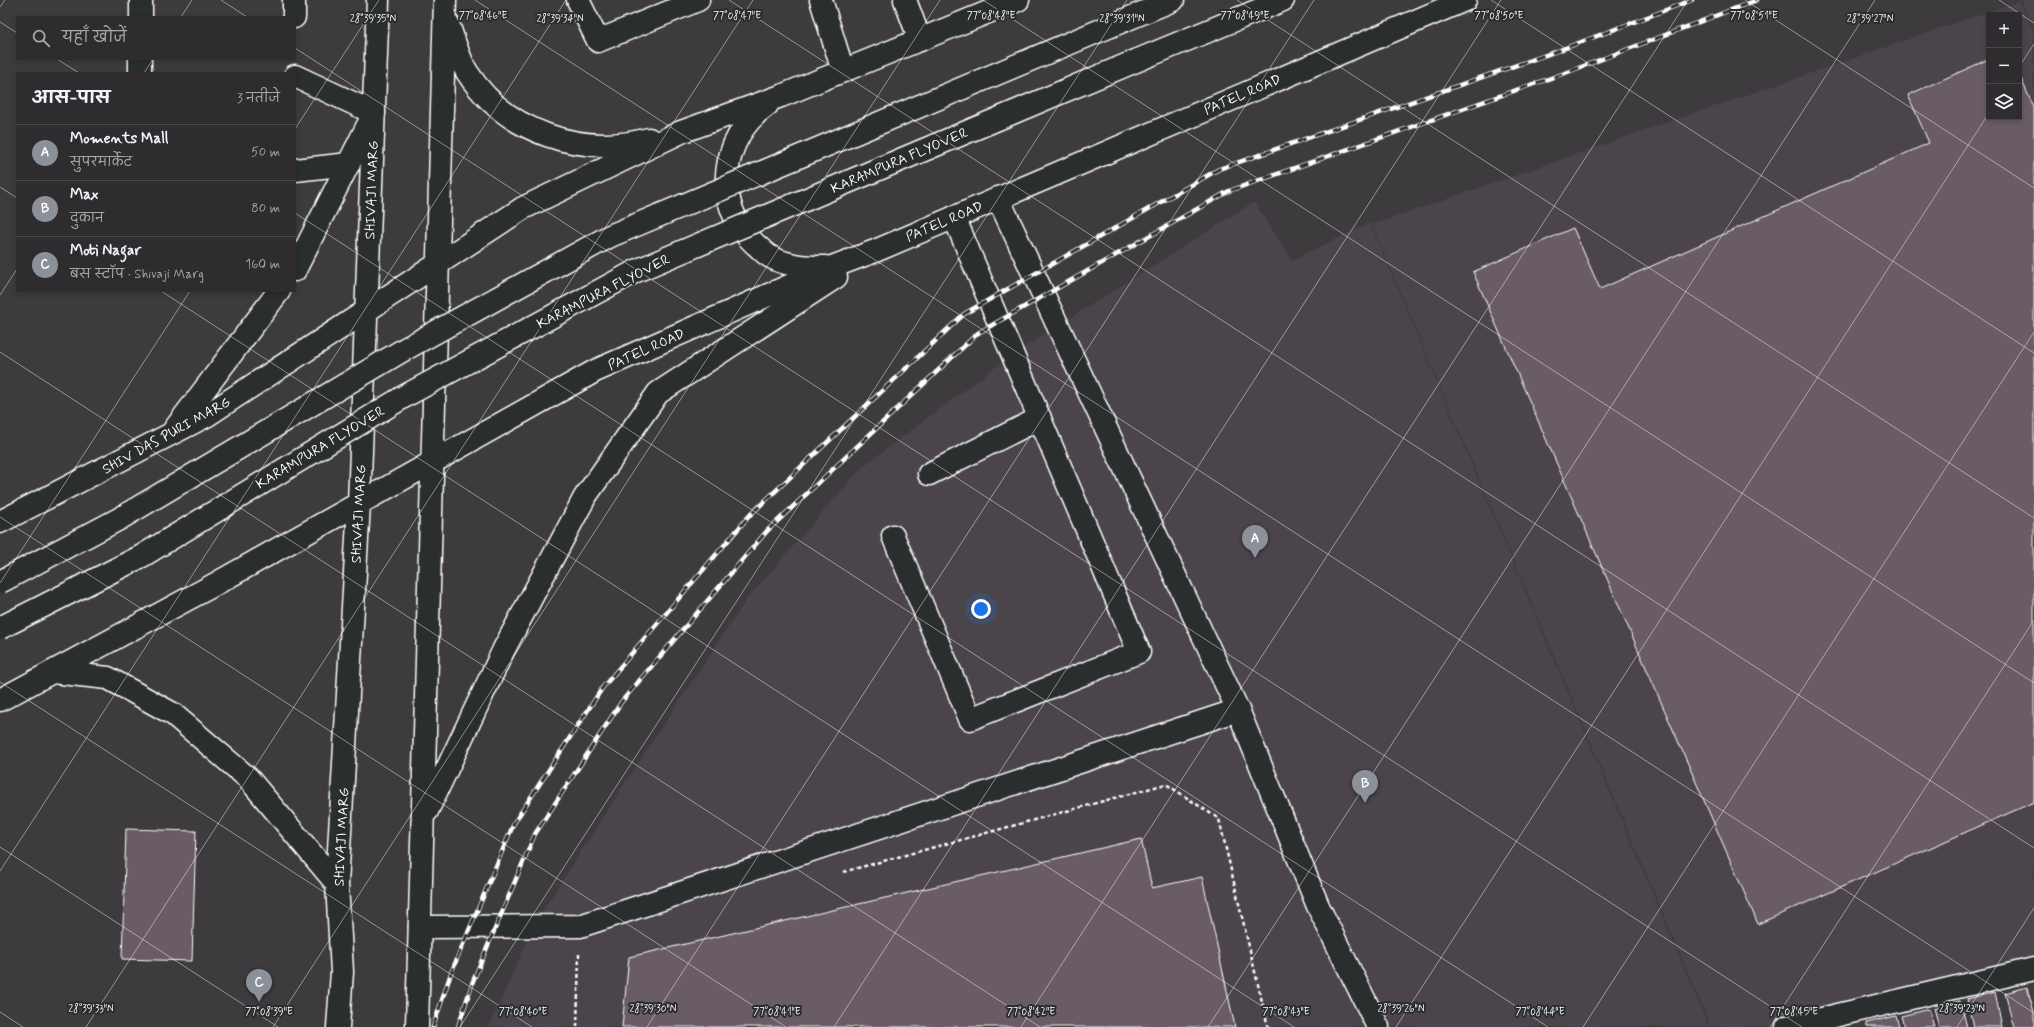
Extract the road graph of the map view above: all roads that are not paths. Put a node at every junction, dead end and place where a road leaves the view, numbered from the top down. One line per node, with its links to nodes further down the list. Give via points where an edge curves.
1 (141, 0): 13 (main road)
2 (294, 0): 14 (main road)
3 (378, 0): 23 (main road, SHIVAJI MARG)
4 (578, 0): 5 (main road, via 598,41)
5 (698, 0)
6 (821, 0): 18 (main road)
7 (905, 0): 15 (main road)
8 (1018, 0): 15 (main road)
9 (1172, 0): 42 (main road, bridge, via 610,236 405,349 119,519)
10 (1283, 0): 43 (main road, KARAMPURA FLYOVER, bridge, via 636,271 405,396 142,556)
11 (1465, 0): 27 (main road, PATEL ROAD)
12 (445, 8): 24 (main road, via 467,71 488,100 513,120 537,133 568,141 600,145 637,143); 30 (main road)
13 (141, 16)
14 (294, 16)
15 (920, 40): 18 (main road)
16 (140, 60): 19 (main road)
17 (294, 60): 20 (main road)
18 (843, 71): 22 (main road)
19 (140, 72)
20 (294, 72)
21 (296, 76): 23 (main road)
22 (781, 96): 24 (main road); 31 (main road, via 754,114 735,141 726,172 730,205 744,234 769,256 799,267)
23 (374, 113): 25 (main road); 34 (main road, SHIVAJI MARG)
24 (681, 132): 30 (main road, via 523,208)
25 (348, 164): 26 (main road); 32 (main road)
26 (296, 170)
27 (998, 198): 28 (main road, PATEL ROAD); 46 (main road)
28 (954, 217): 29 (main road, PATEL ROAD); 35 (main road)
29 (875, 251): 31 (main road, PATEL ROAD); 47 (main road, via 658,393 585,497 504,649)
30 (438, 264): 34 (main road, SHIV DAS PURI MARG); 37 (main road)
31 (832, 267): 37 (main road, PATEL ROAD, via 596,371)
32 (296, 268)
33 (278, 292): 36 (main road)
34 (366, 311): 36 (main road, SHIV DAS PURI MARG, via 206,416); 39 (main road, SHIVAJI MARG)
35 (1040, 418): 38 (main road); 41 (main road, via 1139,652 970,719)
36 (171, 434): 40 (main road, SHIV DAS PURI MARG)
37 (433, 462): 39 (main road, PATEL ROAD); 47 (main road)
38 (929, 474)
39 (359, 504): 44 (main road, via 210,588); 48 (main road, SHIVAJI MARG)
40 (0, 522)
41 (893, 536)
42 (0, 582)
43 (0, 628)
44 (52, 672): 45 (main road); 48 (main road, via 108,678 173,714 248,778)
45 (0, 700)
46 (1238, 710): 49 (main road, via 580,926); 53 (main road, via 1318,906)
47 (423, 820): 49 (main road)
48 (337, 884): 51 (main road, SHIVAJI MARG, via 342,972)
49 (420, 927): 52 (main road)
50 (2034, 969): 54 (main road)
51 (338, 1027)
52 (417, 1027)
53 (1378, 1027)
54 (1787, 1027)

